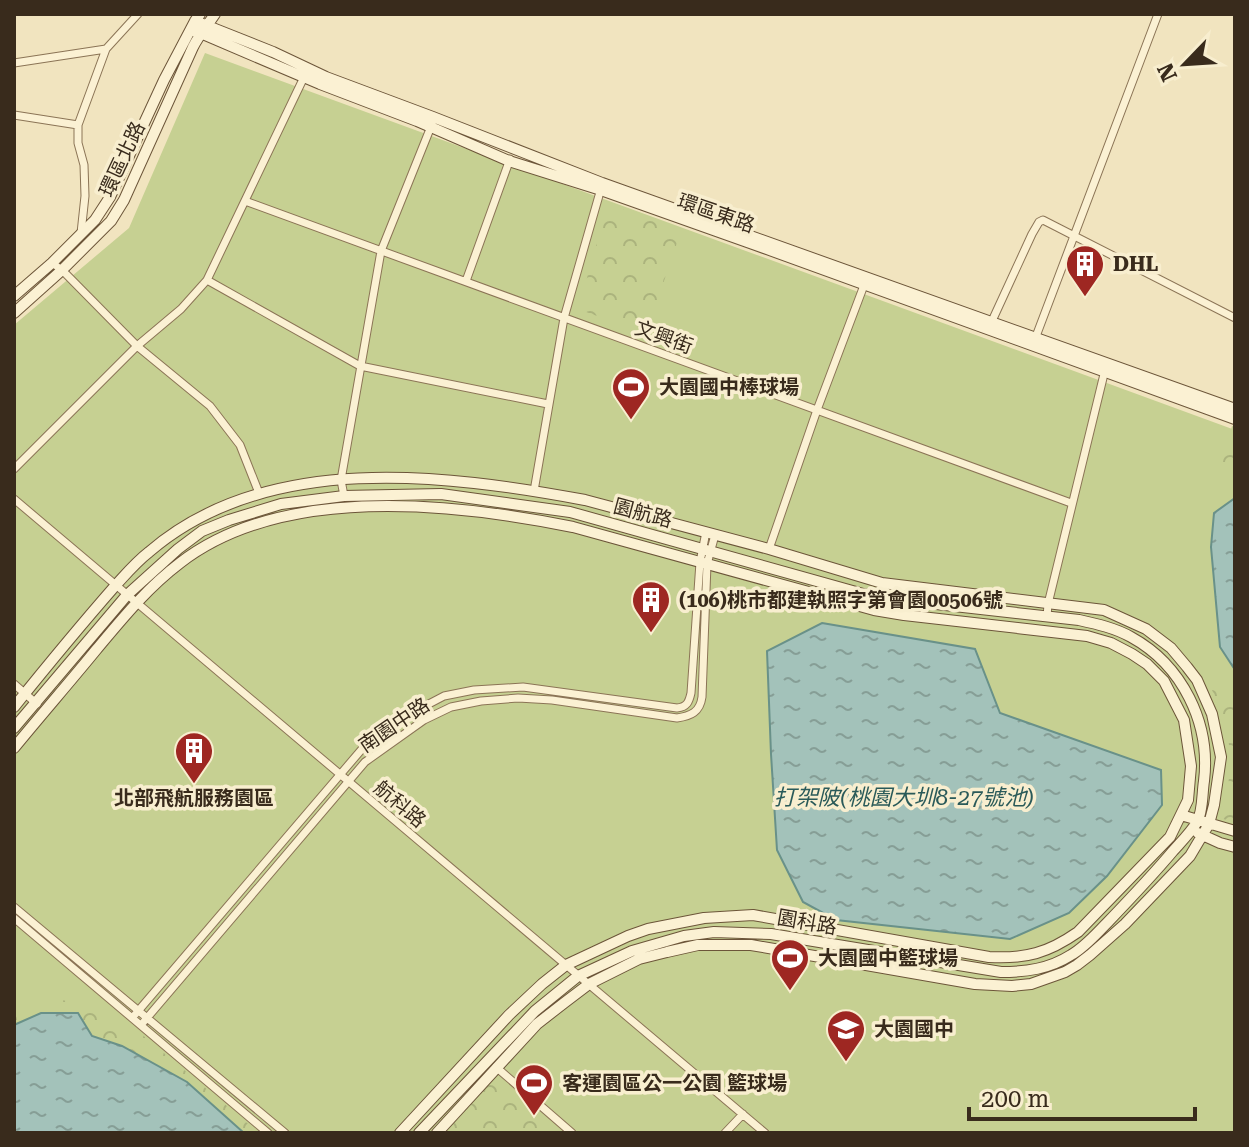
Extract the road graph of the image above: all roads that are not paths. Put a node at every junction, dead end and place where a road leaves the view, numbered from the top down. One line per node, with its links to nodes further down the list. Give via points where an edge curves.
1 (138, 14): 5 (street)
2 (215, 14): 4 (street)
3 (1158, 14): 16 (street)
4 (199, 24): 7 (street, 環區東路); 15 (street, 環區北路, via 110,197); 19 (street, 環區北路, via 118,210)
5 (106, 49): 6 (street); 10 (street)
6 (14, 63)
7 (306, 72): 9 (street, 環區東路); 14 (street)
8 (14, 115): 10 (street)
9 (432, 122): 11 (street, 環區東路); 12 (street, 環區東路); 17 (street)
10 (78, 125): 15 (street, via 85,196)
11 (514, 147): 12 (street); 13 (street, 環區東路)
12 (509, 161): 13 (street, 環區東路); 22 (street)
13 (602, 187): 21 (street, 環區東路); 25 (street)
14 (245, 201): 17 (street, 文興街); 20 (street)
15 (81, 233): 18 (street, 環區北路)
16 (1074, 236): 26 (street); 27 (street, via 1039,222); 28 (street)
17 (381, 251): 22 (street, 文興街); 30 (street)
18 (52, 263): 19 (street); 23 (street, 環區北路)
19 (62, 270): 24 (street, 環區北路); 29 (street)
20 (207, 280): 29 (street); 30 (street)
21 (866, 280): 27 (street, 環區東路); 28 (street, 環區東路); 34 (street)
22 (466, 281): 25 (street, 文興街)
23 (14, 296)
24 (14, 313)
25 (564, 318): 32 (street); 34 (street, 文興街)
26 (1235, 318)
27 (992, 321): 28 (street, 環區東路)
28 (1034, 341): 31 (street, 環區東路)
29 (137, 346): 36 (street); 39 (street, via 210,406 240,445)
30 (360, 366): 32 (street); 37 (street)
31 (1105, 368): 33 (street, 環區東路); 35 (street, 環區東路); 42 (street)
32 (548, 404): 38 (street)
33 (1235, 409)
34 (817, 410): 42 (street, 文興街); 45 (street)
35 (1235, 419)
36 (14, 469)
37 (341, 480): 38 (street, via 459,480); 39 (street); 40 (street)
38 (534, 491): 43 (street)
39 (259, 493): 47 (street, via 214,510 167,537)
40 (344, 496): 44 (street, 園航路, via 441,494 510,502 570,512); 48 (street, 園航路, via 281,504 202,531)
41 (14, 499): 47 (street, 航科路)
42 (1071, 503): 50 (street)
43 (711, 534): 44 (street, 南園中路); 45 (street)
44 (706, 549): 46 (street, 南園中路); 51 (street, 園航路, via 874,597)
45 (769, 549): 50 (street, via 882,583)
46 (703, 563): 49 (street, via 506,514 367,507 300,514 235,532 183,561); 59 (street, 南園中路, via 691,693 683,708 523,687 474,690 444,696 404,718 362,749); 60 (street, 南園中路, via 702,697 689,717 552,700 481,701 424,720 365,762); 61 (street, via 874,610 1087,636 1122,648 1164,681 1184,720 1191,766)
47 (116, 585): 48 (street, 航科路); 53 (street)
48 (127, 595): 49 (street, 航科路); 54 (street, 園航路)
49 (137, 602): 56 (street); 59 (street, 航科路)
50 (1048, 604): 51 (street); 62 (street, via 1104,610 1127,619 1171,648 1197,680 1212,714 1221,757)
51 (1047, 617): 62 (street, 園航路, via 1106,626 1130,636 1175,673 1199,720 1205,750)
52 (14, 684): 53 (street)
53 (25, 693): 54 (street); 55 (street)
54 (35, 702): 56 (street); 57 (street, 園航路)
55 (14, 707)
56 (45, 710): 58 (street)
57 (14, 728)
58 (14, 748)
59 (340, 774): 60 (street, 航科路); 72 (street, 南園中路)
60 (349, 782): 69 (street, 航科路); 73 (street, 南園中路)
61 (1181, 815): 62 (street); 63 (street); 69 (street, via 1170,837 1078,932 1043,953 989,957 753,915 648,929)
62 (1204, 822): 63 (street, 園科路); 64 (street); 65 (street)
63 (1190, 830): 65 (street); 70 (street, 園科路, via 1086,944 1039,969 1001,972 771,934 714,932 657,942)
64 (1235, 831)
65 (1202, 835): 66 (street); 71 (street, via 1190,856 1090,955 1065,972 1031,984 975,984 722,944 639,959)
66 (1235, 847)
67 (14, 907): 72 (street)
68 (14, 918): 72 (street)
69 (566, 965): 70 (street, 航科路); 79 (street, via 509,1015)
70 (578, 976): 71 (street, 航科路); 80 (street, 園科路, via 535,1011)
71 (589, 984): 75 (street, via 537,1024); 76 (street, 航科路)
72 (136, 1014): 73 (street); 74 (street)
73 (147, 1017): 74 (street, 南園中路); 78 (street)
74 (141, 1025): 77 (street)
75 (496, 1067): 81 (street); 82 (street)
76 (743, 1114): 83 (street); 84 (street, 航科路)
77 (268, 1133)
78 (285, 1133)
79 (400, 1133)
80 (419, 1133)
81 (437, 1133)
82 (572, 1133)
83 (725, 1133)
84 (765, 1133)

